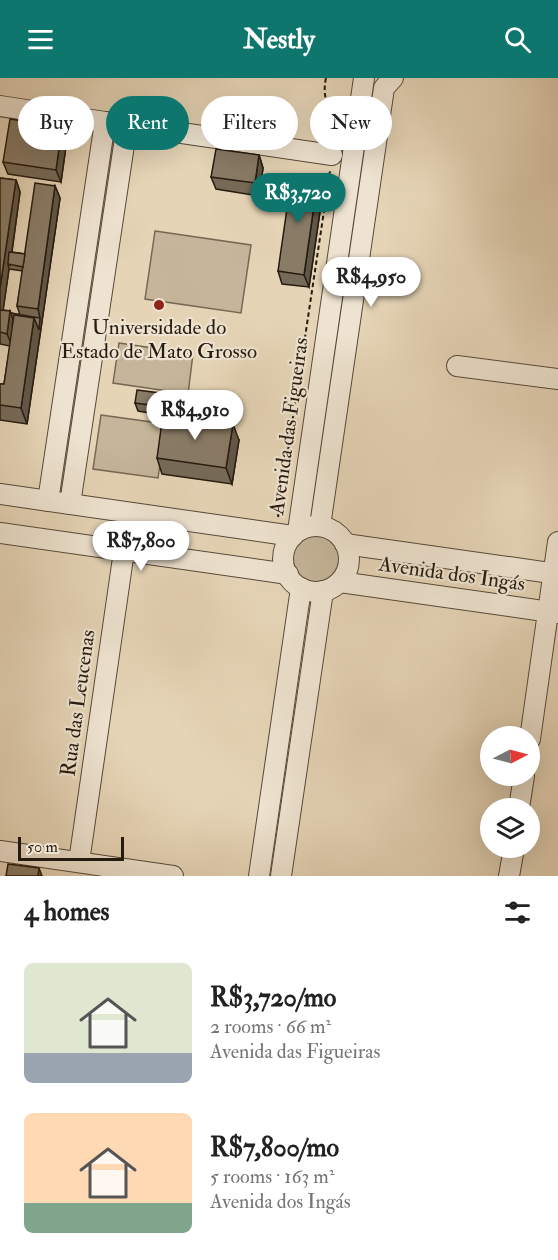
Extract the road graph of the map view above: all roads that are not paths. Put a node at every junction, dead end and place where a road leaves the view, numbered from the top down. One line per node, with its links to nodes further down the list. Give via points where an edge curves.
1 (364, 78): 15 (street, Avenida das Figueiras)
2 (393, 78): 13 (street, via 384,88)
3 (0, 106): 4 (street)
4 (105, 122): 11 (street)
5 (189, 134): 7 (street)
6 (123, 150): 12 (street)
7 (332, 154)
8 (457, 366): 9 (street)
9 (558, 379)
10 (0, 494): 11 (street)
11 (48, 501): 12 (street)
12 (70, 504): 15 (street)
13 (320, 526): 15 (street, Avenida das Figueiras); 17 (street, via 337,533)
14 (0, 533): 18 (street)
15 (295, 534): 20 (street, Avenida das Figueiras, via 284,553)
16 (558, 542): 19 (street)
17 (345, 544): 19 (street, Avenida dos Ingás); 21 (street, via 349,564)
18 (124, 551): 20 (street); 26 (street, Rua das Leucenas)
19 (556, 574): 22 (street)
20 (295, 581): 21 (street, via 311,591); 28 (street, Avenida das Figueiras)
21 (331, 586): 22 (street, Avenida dos Ingás); 29 (street)
22 (553, 613): 23 (street)
23 (532, 726)
24 (0, 851): 26 (street)
25 (513, 858): 30 (street)
26 (79, 862): 27 (street)
27 (173, 876)
28 (260, 876)
29 (281, 876)
30 (510, 876)

